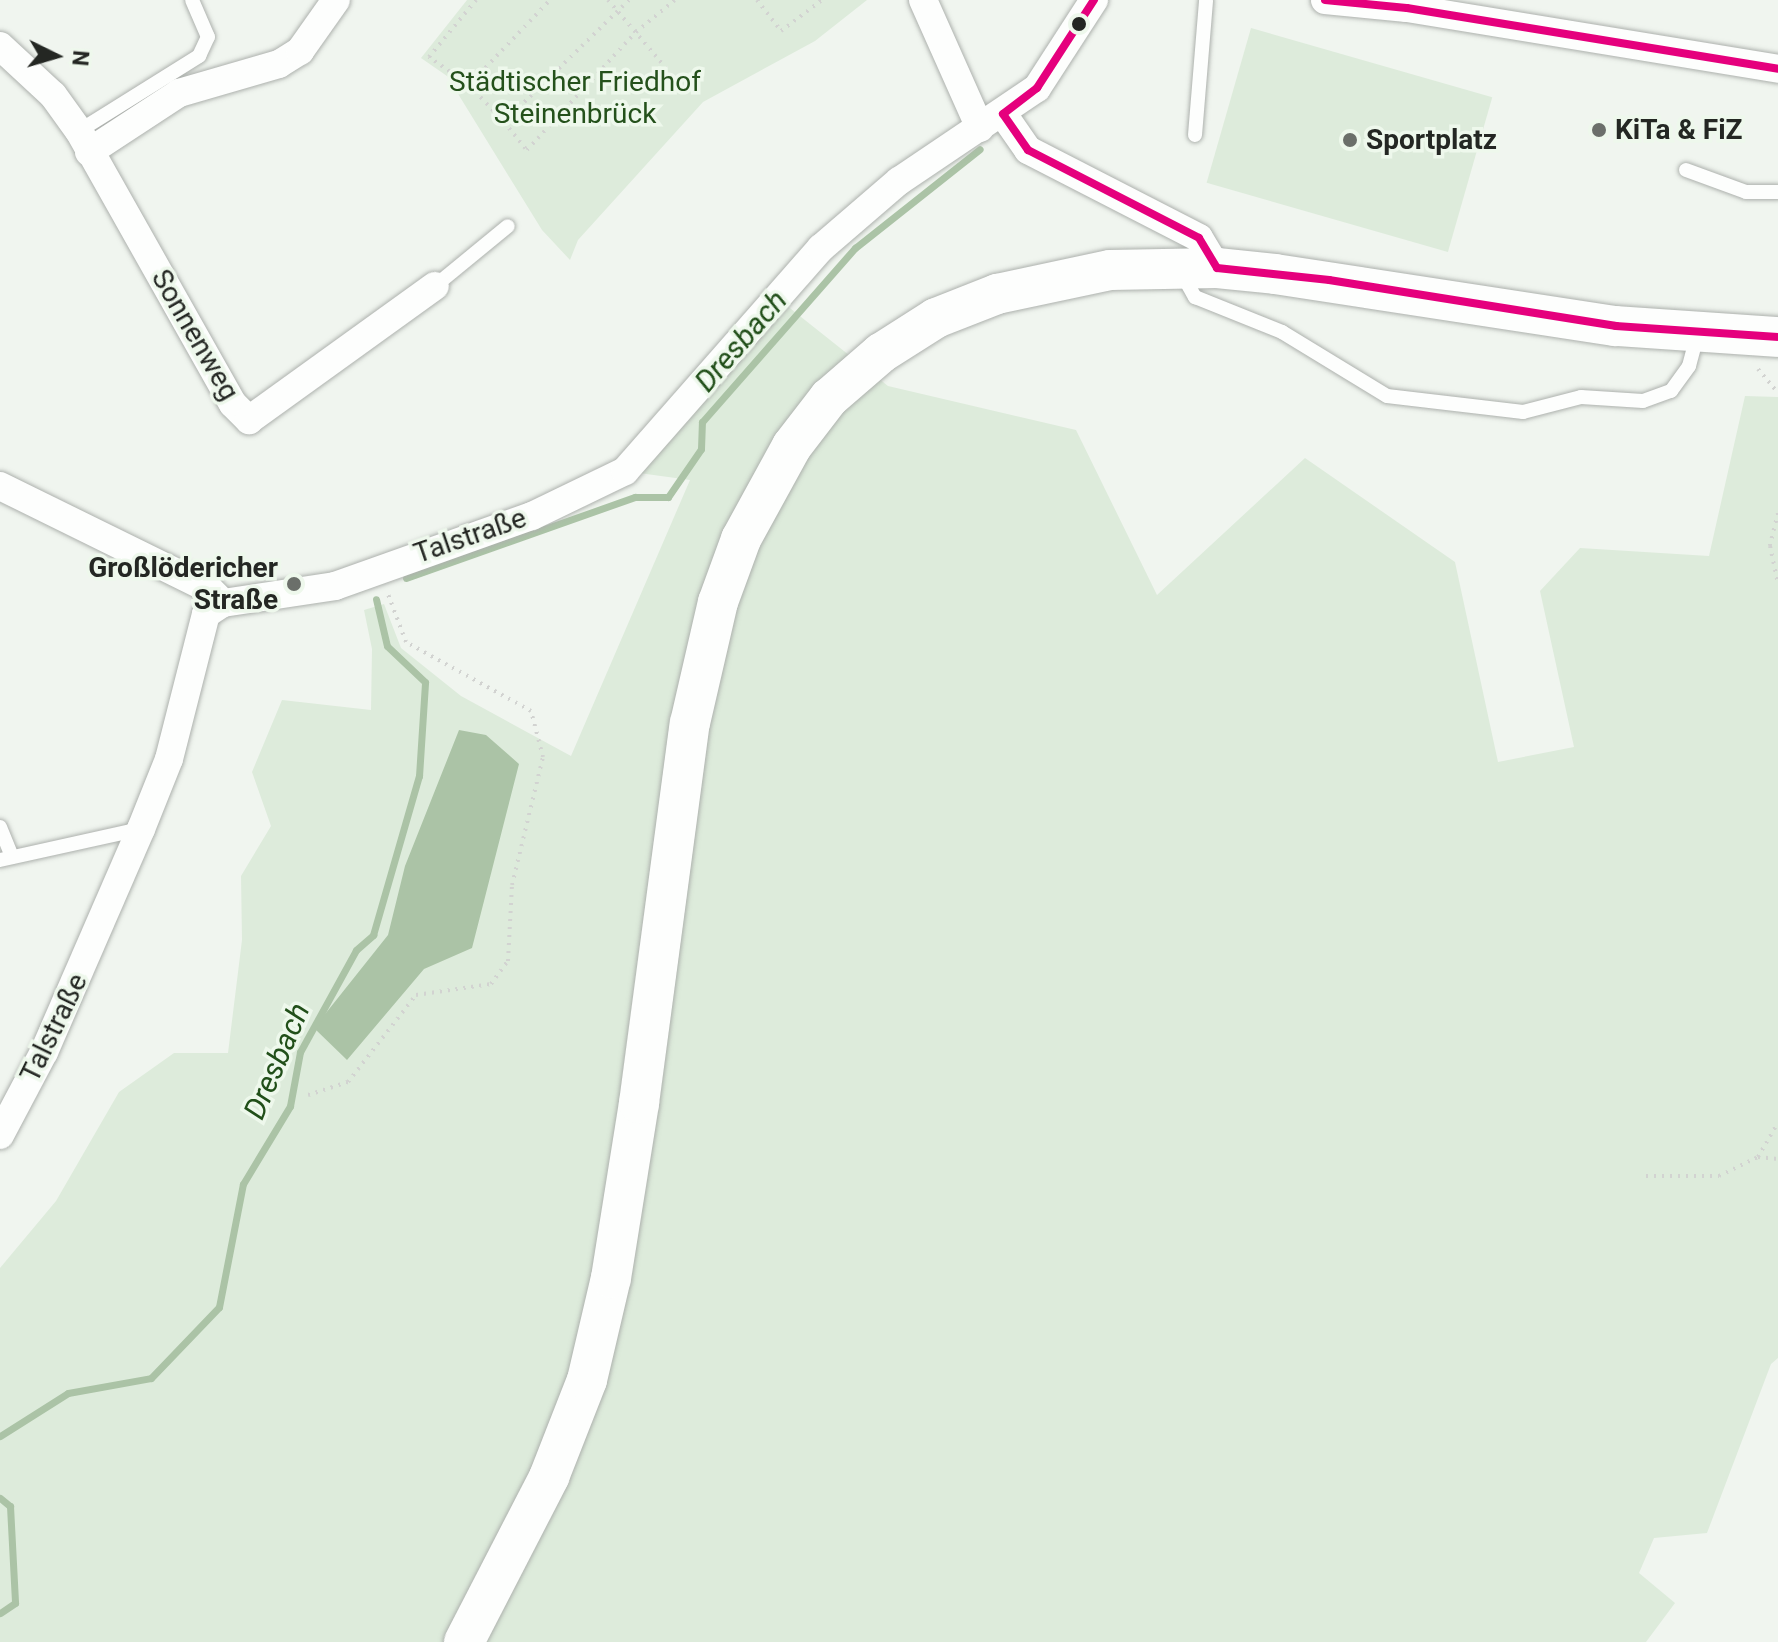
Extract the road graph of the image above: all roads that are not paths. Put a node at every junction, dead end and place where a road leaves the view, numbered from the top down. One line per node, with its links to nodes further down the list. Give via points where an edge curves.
1 (192, 0): 11 (lane, via 208,37 199,56)
2 (336, 0): 11 (street, via 300,51 279,64 179,93)
3 (923, 0): 9 (street)
4 (1094, 0): 9 (street, Talstraße, via 1045,78)
5 (1206, 0): 10 (lane)
6 (1325, 0): 8 (street, via 1407,8)
7 (0, 46): 11 (street, Sonnenweg, via 53,95)
8 (1778, 69)
9 (991, 121): 16 (street, via 1028,150 1199,238); 21 (street, Talstraße, via 899,181 821,248 625,471 532,516 335,586)
10 (1195, 135)
11 (84, 142): 17 (street, Sonnenweg, via 233,404 249,420)
12 (1686, 170): 13 (lane, via 1746,192)
13 (1778, 192)
14 (508, 226): 17 (lane)
15 (1178, 267): 16 (main road); 18 (lane, via 1195,297 1282,332 1387,396 1523,412 1581,397 1643,401 1671,391 1689,366); 26 (main road, via 1061,277 936,318 881,353 829,398 792,446 741,539 704,655 611,1278 587,1380 549,1477)
16 (1217, 268): 18 (main road, via 1329,280 1546,317)
17 (435, 286)
18 (1698, 332): 19 (main road)
19 (1778, 337)
20 (0, 486): 21 (street, via 209,589)
21 (223, 603): 23 (street, Talstraße, via 201,623 169,759)
22 (0, 827): 24 (lane)
23 (141, 829): 24 (lane); 25 (street, Talstraße, via 44,1052)
24 (6, 858)
25 (0, 1135)
26 (464, 1642)

